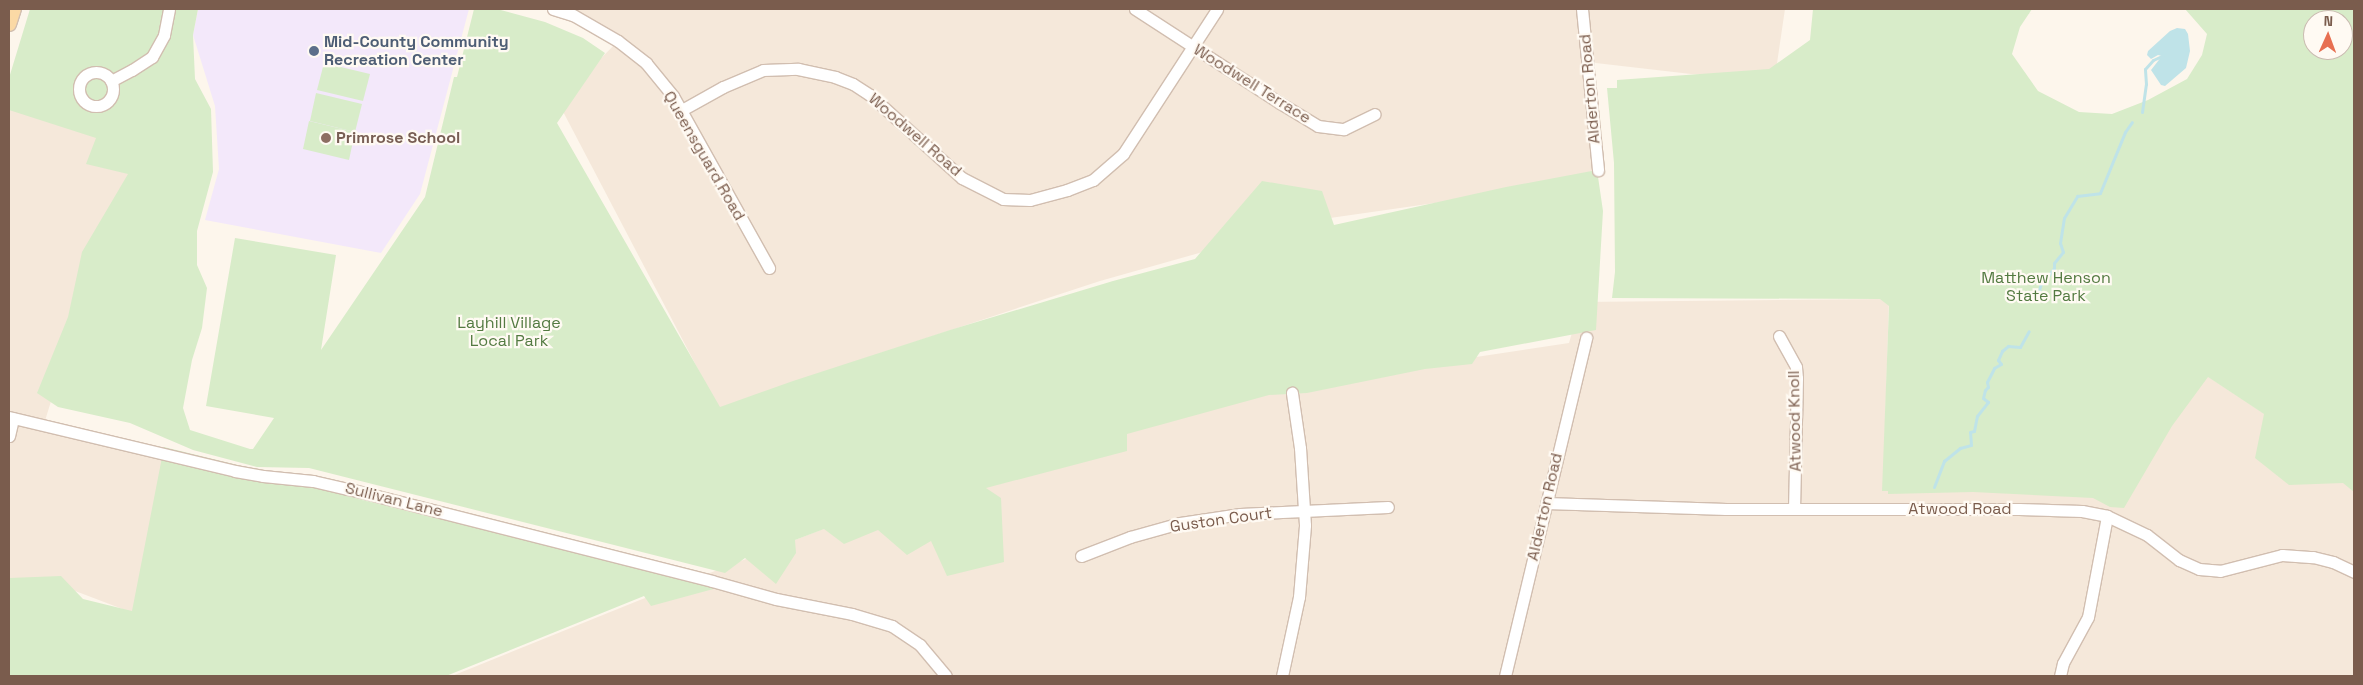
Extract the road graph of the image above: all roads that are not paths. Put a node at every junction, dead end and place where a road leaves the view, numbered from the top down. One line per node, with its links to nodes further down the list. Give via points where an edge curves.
1 (14, 9): 7 (main road)
2 (168, 9): 9 (street, via 164,36 152,57)
3 (553, 9): 10 (street, Queensguard Road, via 573,15 618,40 646,63 673,96)
4 (1135, 9): 8 (street, Woodwell Terrace)
5 (1218, 9): 8 (street, Woodwell Road)
6 (1582, 9): 12 (street, Alderton Road)
7 (9, 24)
8 (1193, 46): 10 (street, Woodwell Road, via 1123,154 1106,171 1067,190 1030,200 1003,199 962,178 870,95 835,77 798,69 763,70); 11 (street, Woodwell Terrace, via 1318,126 1344,129)
9 (111, 80)
10 (680, 111): 13 (street, Queensguard Road)
11 (1375, 114)
12 (1598, 170)
13 (770, 268)
14 (1779, 336): 21 (street, Atwood Knoll, via 1796,367 1798,378)
15 (1586, 338): 19 (street, Alderton Road)
16 (1292, 393): 22 (street)
17 (11, 417): 18 (street); 26 (street, Sullivan Lane, via 235,471 349,488 776,599 852,614 892,626 920,645)
18 (9, 436)
19 (1546, 503): 21 (street, Atwood Road); 28 (street, Alderton Road)
20 (1388, 507): 22 (street, Guston Court)
21 (1794, 509): 23 (street, Atwood Road, via 2019,509 2082,511)
22 (1305, 510): 24 (street, Guston Court, via 1240,514 1180,523 1130,537); 27 (street, via 1298,596)
23 (2107, 516): 25 (street, Atwood Road, via 2147,535 2178,560 2198,569 2220,571 2282,555 2313,556); 29 (street, via 2088,617 2063,663)
24 (1081, 556)
25 (2354, 572)
26 (946, 676)
27 (1282, 676)
28 (1504, 676)
29 (2060, 676)

